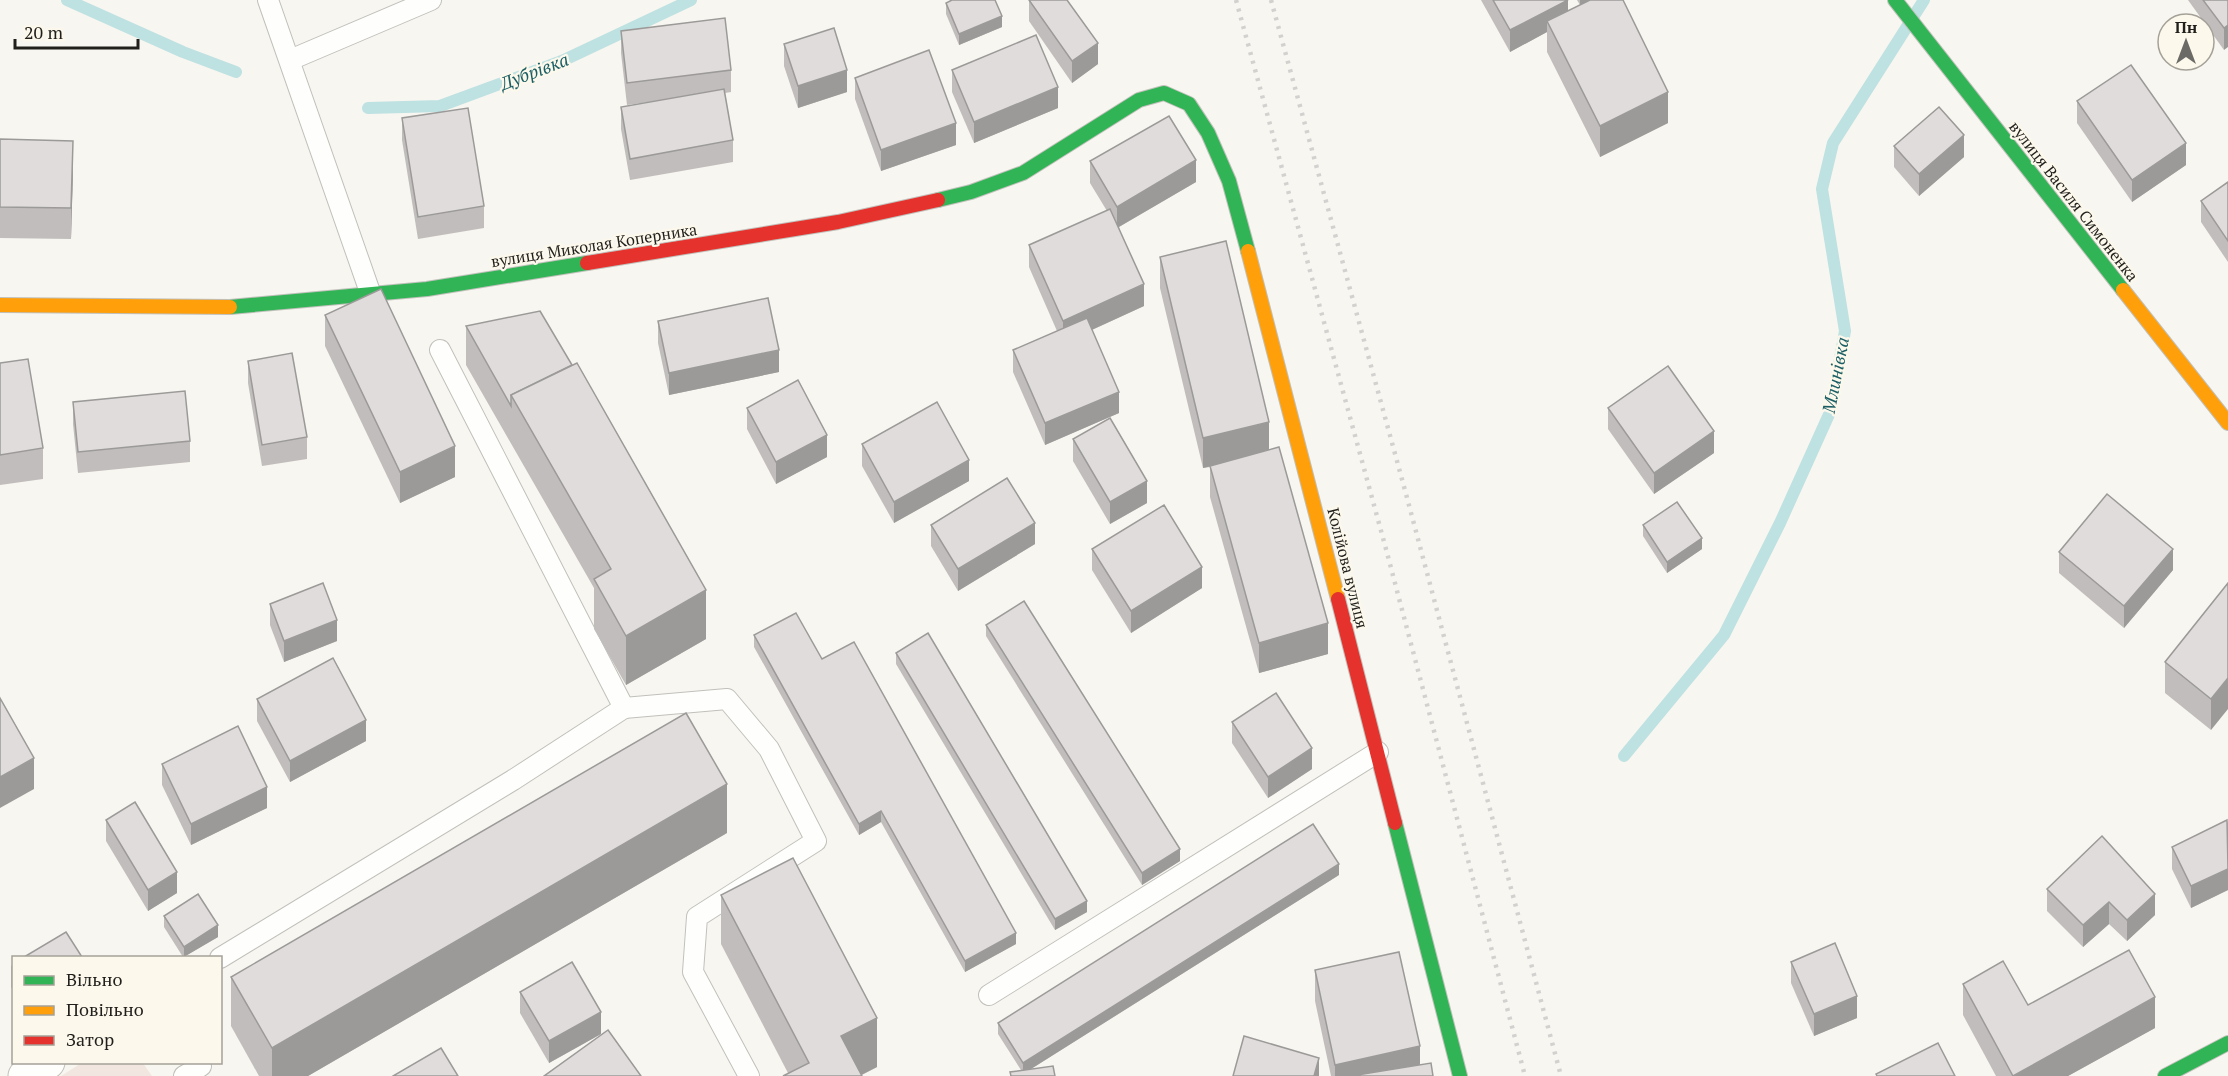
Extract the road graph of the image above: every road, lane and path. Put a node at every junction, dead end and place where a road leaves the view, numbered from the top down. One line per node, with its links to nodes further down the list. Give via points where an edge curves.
1 (268, 0): 4 (lane)
2 (431, 0): 4 (lane)
3 (1895, 0): 9 (street, вулиця Василя Симоненка)
4 (290, 60): 6 (lane)
5 (1164, 93): 6 (street, вулиця Миколая Коперника, via 1139,100 1023,173 971,192 838,222); 11 (street, Колійова вулиця, via 1189,104 1208,133 1229,181)
6 (371, 295): 7 (street, вулиця Миколая Коперника, via 227,307)
7 (0, 305)
8 (440, 350): 10 (lane)
9 (2228, 423)
10 (624, 708): 12 (lane); 17 (lane, via 727,699 769,749 816,841 697,917 693,972)
11 (1378, 752): 13 (lane); 18 (street, Колійова вулиця)
12 (222, 957)
13 (989, 995)
14 (2228, 1043): 19 (street)
15 (45, 1064): 16 (street)
16 (25, 1076)
17 (749, 1076)
18 (1460, 1076)
19 (2165, 1076)

